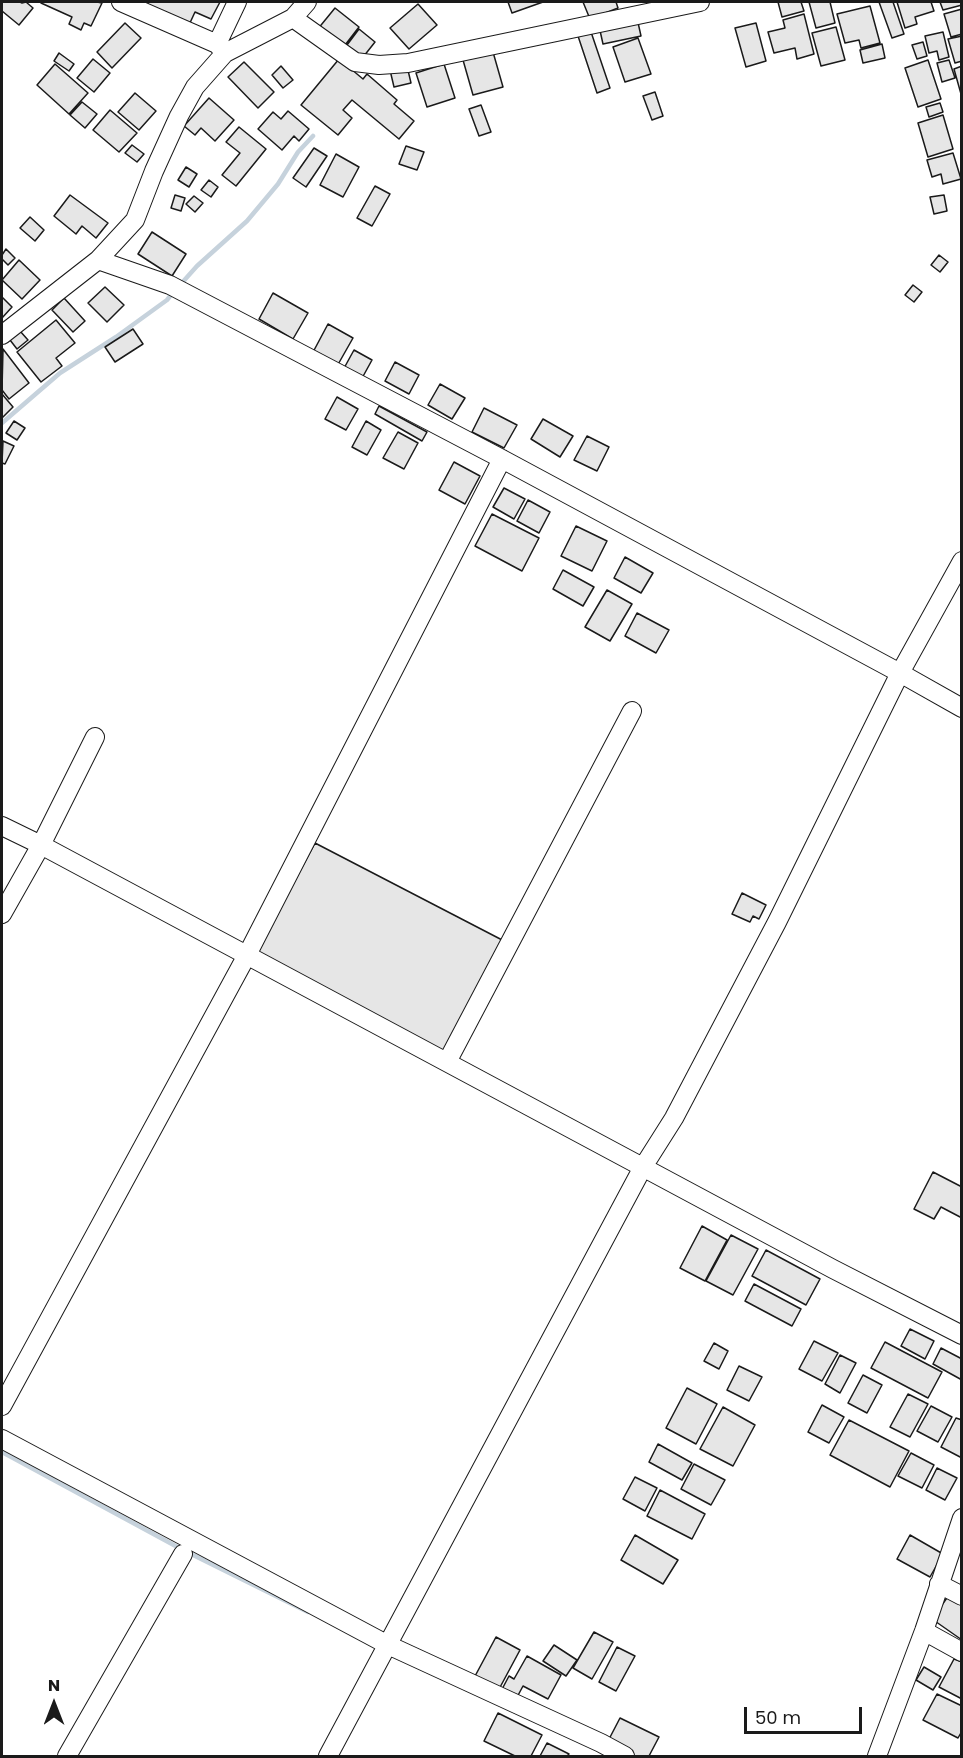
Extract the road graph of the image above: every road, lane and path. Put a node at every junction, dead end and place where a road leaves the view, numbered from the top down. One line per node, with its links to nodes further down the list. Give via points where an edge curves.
1 (121, 2): 6 (street)
2 (237, 2): 6 (street)
3 (307, 2): 5 (street)
4 (700, 2): 5 (street, via 408,63 379,65 355,62)
5 (293, 18): 6 (street)
6 (221, 49): 7 (street, via 195,87 135,220)
7 (98, 260): 8 (street); 9 (street, via 177,289)
8 (2, 335)
9 (502, 459): 11 (street); 18 (street)
10 (962, 561): 11 (street)
11 (900, 673): 12 (street); 20 (street, via 777,922 674,1119)
12 (962, 708)
13 (632, 711): 19 (street)
14 (95, 737): 16 (street)
15 (2, 826): 16 (street)
16 (41, 845): 17 (street); 18 (street)
17 (2, 914)
18 (247, 955): 19 (street); 22 (street)
19 (447, 1062): 20 (street)
20 (643, 1167): 21 (street); 29 (street)
21 (962, 1335)
22 (2, 1406)
23 (2, 1439): 29 (street)
24 (962, 1518): 26 (street)
25 (183, 1554): 32 (street)
26 (939, 1584): 27 (street); 28 (street)
27 (962, 1596)
28 (924, 1631): 30 (street); 35 (street)
29 (388, 1645): 31 (street); 33 (street)
30 (962, 1652)
31 (598, 1750): 34 (street)
32 (68, 1756)
33 (328, 1756)
34 (625, 1756)
35 (877, 1756)

